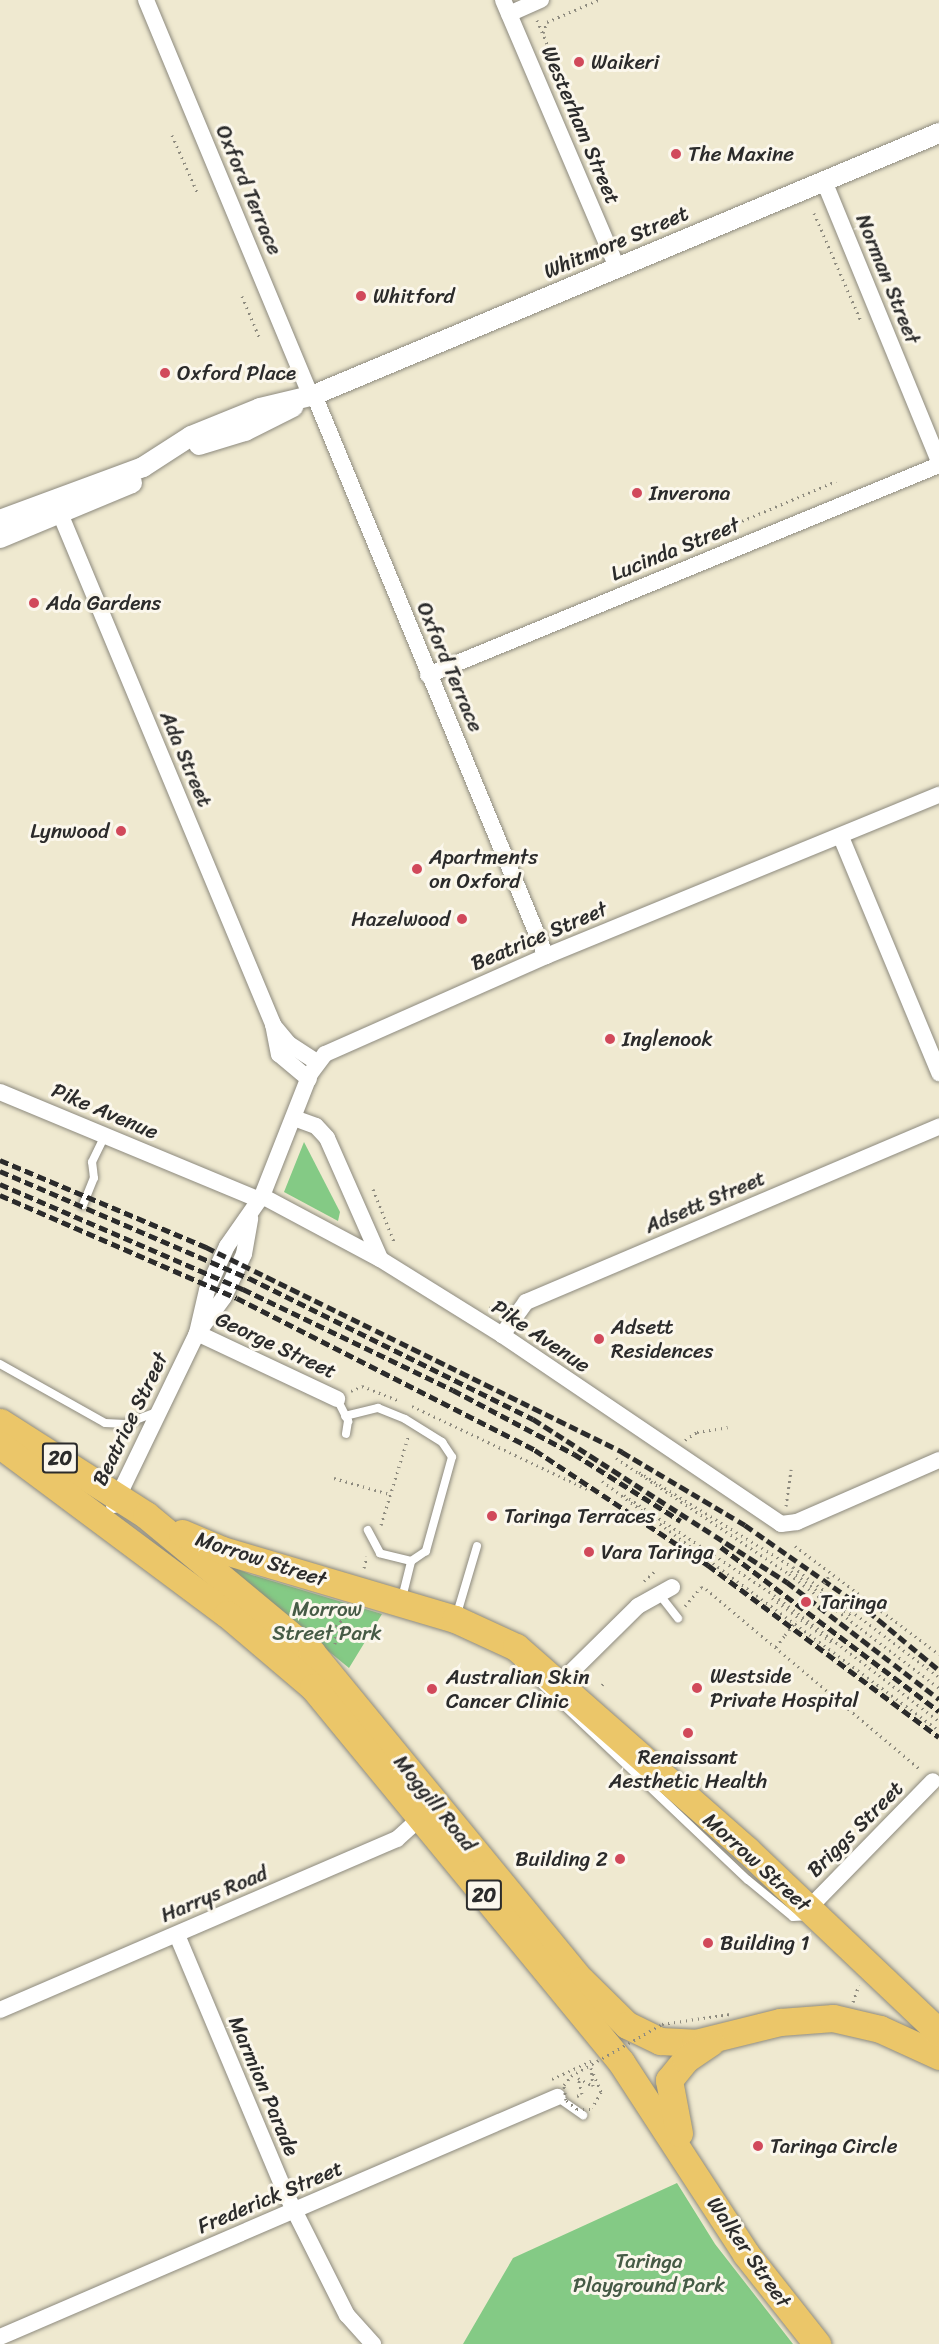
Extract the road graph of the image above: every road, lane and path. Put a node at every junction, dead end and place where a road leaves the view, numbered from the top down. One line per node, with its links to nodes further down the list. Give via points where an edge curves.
1 (146, 0): 17 (street, Oxford Terrace)
2 (541, 0): 4 (street)
3 (598, 0): 6 (path, via 547,22)
4 (506, 7): 13 (street, Westerham Street)
5 (537, 19): 6 (path)
6 (543, 33): 7 (path)
7 (582, 126)
8 (939, 133): 10 (street, Whitmore Street)
9 (172, 135): 11 (path)
10 (824, 181): 13 (street, Whitmore Street); 18 (street, Norman Street)
11 (198, 194)
12 (814, 213): 15 (path)
13 (617, 267): 17 (street, Whitmore Street)
14 (242, 296): 16 (path)
15 (866, 332)
16 (260, 339)
17 (312, 396): 20 (street, Whitmore Street, via 245,431 202,443 159,473 129,478); 24 (street, Oxford Terrace)
18 (939, 463): 24 (street, Lucinda Street)
19 (836, 481): 22 (path)
20 (56, 505): 21 (street, Whitmore Street); 23 (street, Whitmore Street); 28 (street, Ada Street)
21 (5, 515)
22 (709, 535)
23 (0, 538)
24 (428, 675): 27 (street, Oxford Terrace)
25 (939, 795): 26 (street, Beatrice Street)
26 (841, 837): 27 (street, Beatrice Street); 30 (street)
27 (546, 956): 29 (street, Beatrice Street, via 333,1049)
28 (273, 1024): 29 (street, Ada Street, via 289,1044); 31 (street, Ada Street, via 281,1057)
29 (317, 1062): 31 (street, Beatrice Street)
30 (939, 1073)
31 (309, 1079): 33 (street, Beatrice Street)
32 (0, 1092): 35 (street, Pike Avenue)
33 (294, 1118): 37 (street, Beatrice Street); 40 (street, via 316,1126 327,1138)
34 (939, 1127): 42 (street, Adsett Street, via 526,1302)
35 (105, 1134): 37 (street, Pike Avenue); 38 (lane, via 92,1162 94,1178)
36 (373, 1189): 39 (path)
37 (261, 1198): 40 (street, Pike Avenue); 41 (street, Beatrice Street, via 219,1263)
38 (83, 1205)
39 (395, 1244)
40 (380, 1259): 42 (street, Pike Avenue)
41 (197, 1333): 44 (street, George Street); 45 (street, Beatrice Street)
42 (502, 1335): 54 (street, Pike Avenue, via 788,1524)
43 (0, 1364): 45 (lane, via 105,1423 125,1424)
44 (341, 1396): 46 (lane); 59 (path, via 362,1386 390,1396 532,1458)
45 (162, 1409): 62 (street, Beatrice Street)
46 (345, 1416): 50 (lane); 71 (lane, via 378,1408 422,1427 449,1450 452,1464 431,1543)
47 (0, 1422): 62 (highway, Moggill Road / 20)
48 (728, 1427): 52 (path, via 697,1432)
49 (410, 1432): 61 (path)
50 (346, 1434)
51 (0, 1444): 65 (highway, Moggill Road / 20)
52 (683, 1445)
53 (616, 1458): 56 (path)
54 (939, 1460)
55 (791, 1469): 63 (path)
56 (634, 1470): 73 (path); 73 (path)
57 (334, 1479): 61 (path)
58 (602, 1482): 60 (path)
59 (589, 1490)
60 (620, 1493): 77 (path); 77 (path)
61 (389, 1494): 67 (path)
62 (118, 1496): 64 (highway, Moggill Road / 20); 65 (street, Beatrice Street)
63 (786, 1503)
64 (146, 1515): 79 (highway, Morrow Street / 20, via 222,1550); 96 (highway, Moggill Road / 20, via 312,1653)
65 (103, 1524): 96 (highway, Moggill Road / 20, via 286,1662)
66 (368, 1530): 71 (lane, via 376,1551)
67 (378, 1533)
68 (477, 1546): 83 (lane)
69 (795, 1546): 74 (path)
70 (369, 1551): 72 (path)
71 (411, 1561): 79 (lane)
72 (364, 1568)
73 (791, 1571): 81 (path)
74 (830, 1575): 75 (path, bridge); 89 (path)
75 (824, 1583)
76 (666, 1591): 82 (lane); 91 (street, via 638,1606)
77 (772, 1598): 86 (path)
78 (693, 1599): 87 (path, via 701,1587 706,1589)
79 (401, 1603): 83 (highway, Morrow Street / 20)
80 (355, 1611): 88 (path, via 336,1626)
81 (853, 1617): 90 (path); 92 (path)
82 (678, 1618)
83 (455, 1619): 85 (highway, Morrow Street / 20)
84 (796, 1621): 87 (path, bridge)
85 (508, 1641): 91 (highway, Morrow Street / 20); 97 (lane, via 525,1673 748,1880 793,1917)
86 (833, 1644): 93 (path); 94 (path)
87 (776, 1647): 95 (path)
88 (336, 1648)
89 (939, 1654)
90 (939, 1677)
91 (561, 1682): 97 (highway, Morrow Street / 20)
92 (939, 1688)
93 (939, 1721)
94 (939, 1730)
95 (931, 1779): 97 (street, Briggs Street)
96 (428, 1811): 98 (street, Harrys Road, via 397,1839); 102 (highway, Moggill Road / 20, via 612,2014 654,2039); 107 (highway, Moggill Road / 20, via 621,2062)
97 (813, 1912): 101 (highway, Morrow Street / 20)
98 (177, 1935): 99 (street, Harrys Road); 108 (street, Marmion Parade)
99 (0, 2010)
100 (730, 2014): 104 (path, bridge, via 662,2024 575,2073 563,2088 573,2108 586,2110 600,2100 592,2071 587,2070 592,2087 578,2078 579,2096 552,2079)
101 (939, 2032)
102 (713, 2041): 103 (highway, Moggill Road / 20, via 780,2022 833,2018 879,2029); 107 (highway, via 686,2059 669,2080)
103 (939, 2056)
104 (594, 2060)
105 (557, 2097): 106 (lane); 108 (street, Frederick Street)
106 (583, 2115)
107 (685, 2157): 111 (highway, Walker Street / 20, via 746,2254)
108 (295, 2211): 109 (street, Frederick Street); 110 (street, Marmion Parade, via 347,2315)
109 (0, 2337)
110 (373, 2344)
111 (817, 2344)

